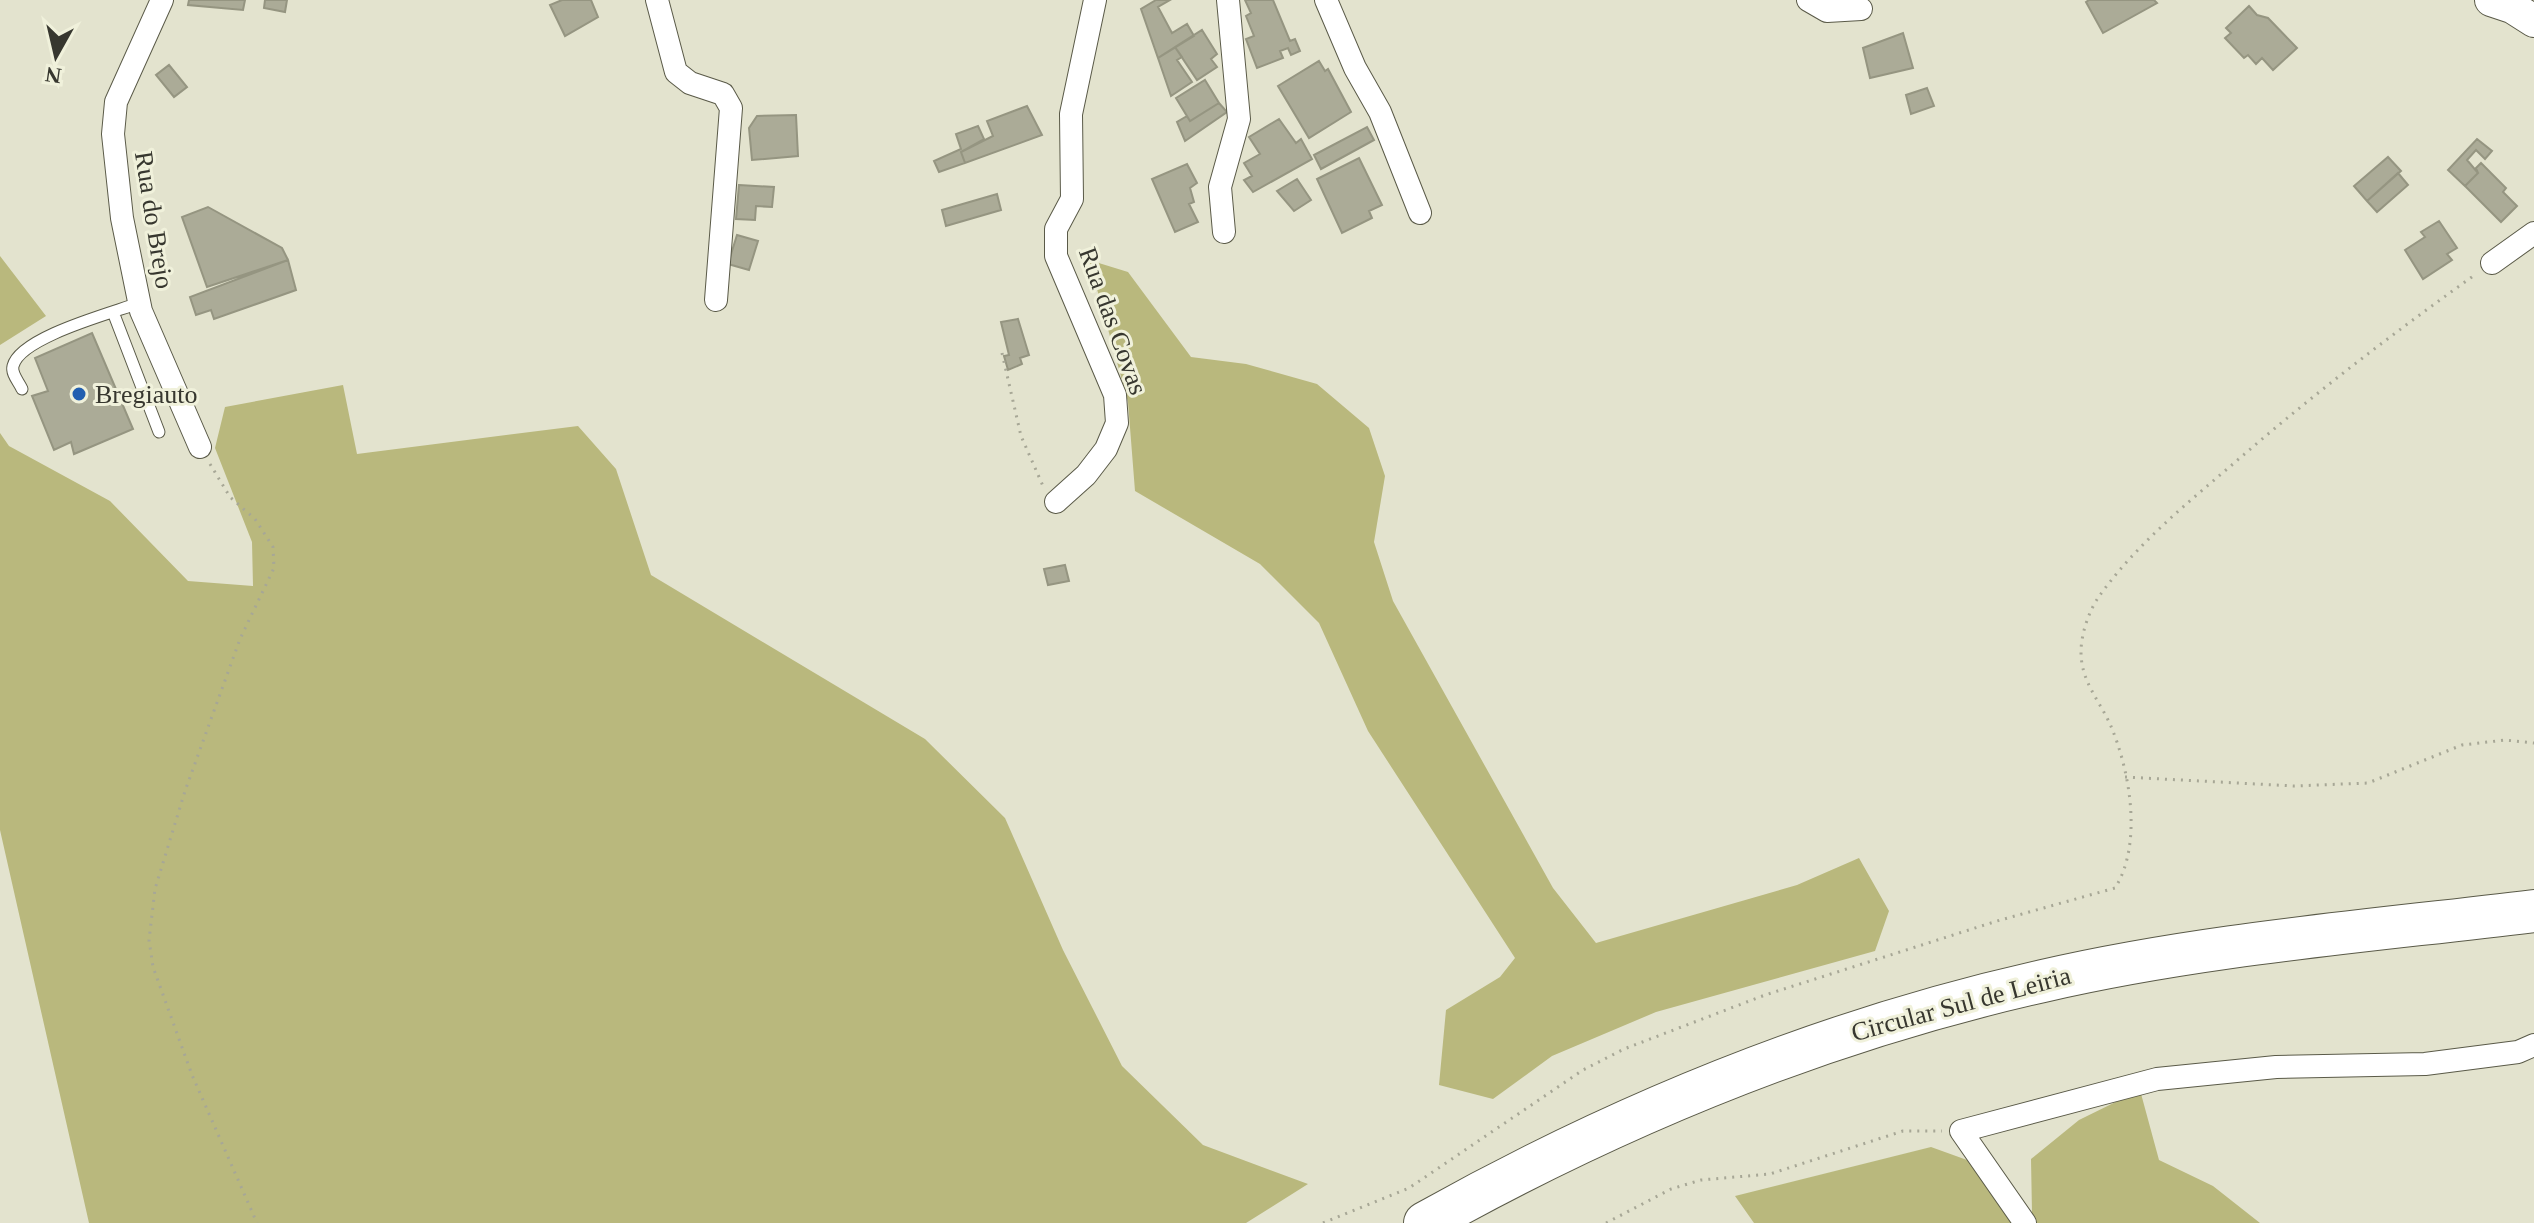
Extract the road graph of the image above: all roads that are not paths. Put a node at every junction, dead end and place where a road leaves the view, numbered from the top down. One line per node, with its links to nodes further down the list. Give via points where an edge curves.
1 (162, 0): 15 (street, Rua do Brejo, via 114,117 122,218)
2 (657, 0): 14 (street, via 676,72 690,83 723,94 731,108)
3 (1095, 0): 20 (street, Rua das Covas, via 1071,114 1074,186 1056,229 1056,256 1115,395 1117,423 1086,475)
4 (1228, 0): 11 (street, via 1239,119 1220,187)
5 (1326, 0): 10 (street, via 1380,112)
6 (1808, 0): 8 (street, via 1827,11)
7 (2491, 0): 9 (street)
8 (1861, 9)
9 (2534, 21)
10 (1420, 213)
11 (1224, 232)
12 (2534, 233): 13 (street)
13 (2492, 263)
14 (716, 300)
15 (139, 303): 16 (lane); 19 (street, Rua do Brejo)
16 (113, 312): 17 (lane, via 27,350 14,363); 18 (lane)
17 (22, 389)
18 (159, 432)
19 (200, 447)
20 (1056, 502)
21 (2534, 911): 24 (highway, Circular Sul de Leiria, via 2171,957 2043,980 1929,1010 1834,1037 1662,1104)
22 (2534, 939): 25 (highway, Circular Sul de Leiria, via 2155,987 1924,1038 1688,1121)
23 (2534, 1045): 26 (street, via 2518,1052 2425,1064 2276,1067 2157,1079 1961,1131)
24 (1425, 1223)
25 (1477, 1223)
26 (2025, 1223)

